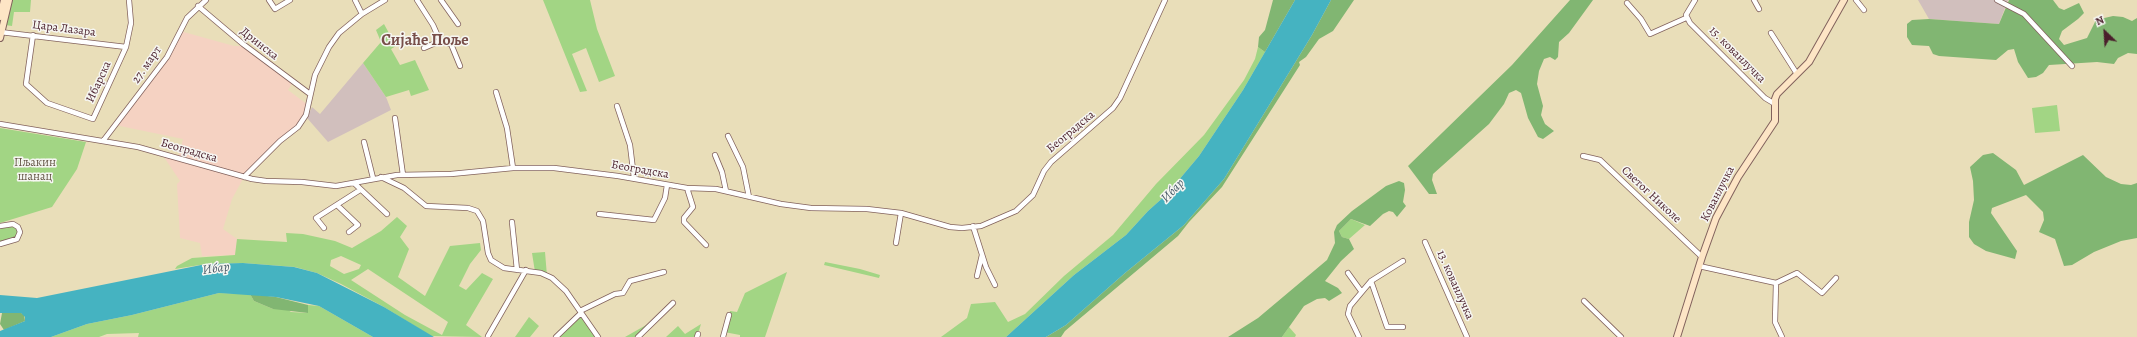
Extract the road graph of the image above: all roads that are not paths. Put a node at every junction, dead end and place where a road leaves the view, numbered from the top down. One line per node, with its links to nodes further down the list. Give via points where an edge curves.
1 (4, 0): 22 (street)
2 (9, 0): 26 (street)
3 (129, 0): 29 (street, Ибарска, via 131,23)
4 (206, 0): 18 (street, 27. март)
5 (269, 0): 6 (street, via 275,9)
6 (290, 0)
7 (355, 0): 21 (street)
8 (385, 0): 21 (street)
9 (417, 0): 28 (street)
10 (441, 0): 24 (street)
11 (1165, 0): 63 (street, Београдска, via 1113,108 1051,162 1033,196 1016,211)
12 (1695, 0): 23 (street)
13 (1754, 0): 19 (street)
14 (1844, 0): 33 (street, Кованлучка, via 1816,52)
15 (1856, 0): 20 (street)
16 (1997, 0): 32 (street, via 2024,14)
17 (1627, 2): 23 (street, via 1650,34)
18 (198, 6): 35 (street, Дринска, via 243,44); 41 (street, 27. март, via 187,18 167,57)
19 (1759, 9)
20 (1864, 10)
21 (362, 14): 35 (street, via 347,25 332,43 315,75)
22 (0, 17)
23 (1686, 18): 36 (street, 15. кованлучка, via 1765,98)
24 (458, 24)
25 (1771, 33): 33 (street)
26 (0, 34): 27 (street, Цара Лазара)
27 (33, 35): 29 (street, Цара Лазара); 29 (street, Ибарска, via 26,84 48,103 93,118)
28 (440, 41): 30 (street); 31 (street, via 451,44)
29 (126, 47)
30 (424, 48)
31 (460, 66)
32 (2072, 66)
33 (1797, 74): 36 (street, Кованлучка, via 1777,94)
34 (496, 92): 45 (street, via 507,128)
35 (310, 94): 47 (street, via 306,115 298,126)
36 (1775, 104): 71 (street, Кованлучка, via 1775,121 1738,176 1716,218)
37 (617, 106): 50 (street, via 630,145)
38 (395, 118): 46 (street)
39 (0, 124): 41 (street, Београдска)
40 (728, 136): 56 (street, via 743,167)
41 (103, 141): 47 (street, Београдска, via 138,147)
42 (364, 142): 49 (street)
43 (715, 155): 55 (street)
44 (1583, 156): 71 (street, Светог Николе, via 1600,160)
45 (513, 168): 46 (street, Београдска, via 451,174); 50 (street, Београдска, via 554,168)
46 (403, 175): 48 (street, Београдска)
47 (244, 177): 51 (street, Београдска, via 327,186)
48 (381, 177): 49 (street, Београдска); 74 (street, via 404,188 426,206 468,208 477,211 483,220 491,260 501,267)
49 (373, 178): 51 (street, Београдска)
50 (634, 178): 52 (street, Београдска)
51 (354, 183): 54 (street)
52 (667, 185): 53 (street, Београдска); 60 (street, via 665,198 654,220)
53 (687, 188): 55 (street, Београдска); 69 (street, via 693,207 684,218 684,222)
54 (360, 190): 57 (street); 59 (street)
55 (726, 191): 56 (street, Београдска)
56 (749, 197): 58 (street, Београдска, via 811,208 867,209)
57 (337, 205): 64 (street, via 323,211 316,218); 65 (street, via 358,225)
58 (902, 213): 63 (street, Београдска, via 950,227); 67 (street)
59 (387, 214)
60 (599, 214)
61 (512, 222): 74 (street)
62 (0, 226): 68 (street, via 13,224 20,232 17,239)
63 (973, 226): 70 (street)
64 (324, 228)
65 (349, 232)
66 (1425, 242): 95 (street, 13. кованлучка)
67 (896, 243)
68 (0, 244)
69 (706, 245)
70 (982, 255): 78 (street); 82 (street)
71 (1702, 257): 73 (street, Кованлучка)
72 (1403, 261): 80 (street)
73 (1699, 266): 81 (street); 97 (street, Кованлучка)
74 (517, 270): 75 (street)
75 (526, 270): 86 (street, via 552,278 566,291); 89 (street)
76 (664, 272): 86 (street, via 630,281 623,293 615,294)
77 (1348, 273): 83 (street)
78 (977, 276)
79 (1836, 278): 81 (street, via 1822,293 1797,273)
80 (1371, 281): 83 (street); 88 (street, via 1387,327)
81 (1776, 283): 98 (street, via 1775,322)
82 (995, 285)
83 (1361, 291): 94 (street, via 1350,306 1348,314)
84 (1584, 301): 96 (street)
85 (673, 303): 92 (street)
86 (581, 312): 90 (street); 91 (street)
87 (729, 315): 93 (street)
88 (1403, 327)
89 (488, 336)
90 (556, 337)
91 (598, 337)
92 (638, 337)
93 (723, 337)
94 (1359, 337)
95 (1467, 337)
96 (1621, 337)
97 (1677, 337)
98 (1782, 337)

